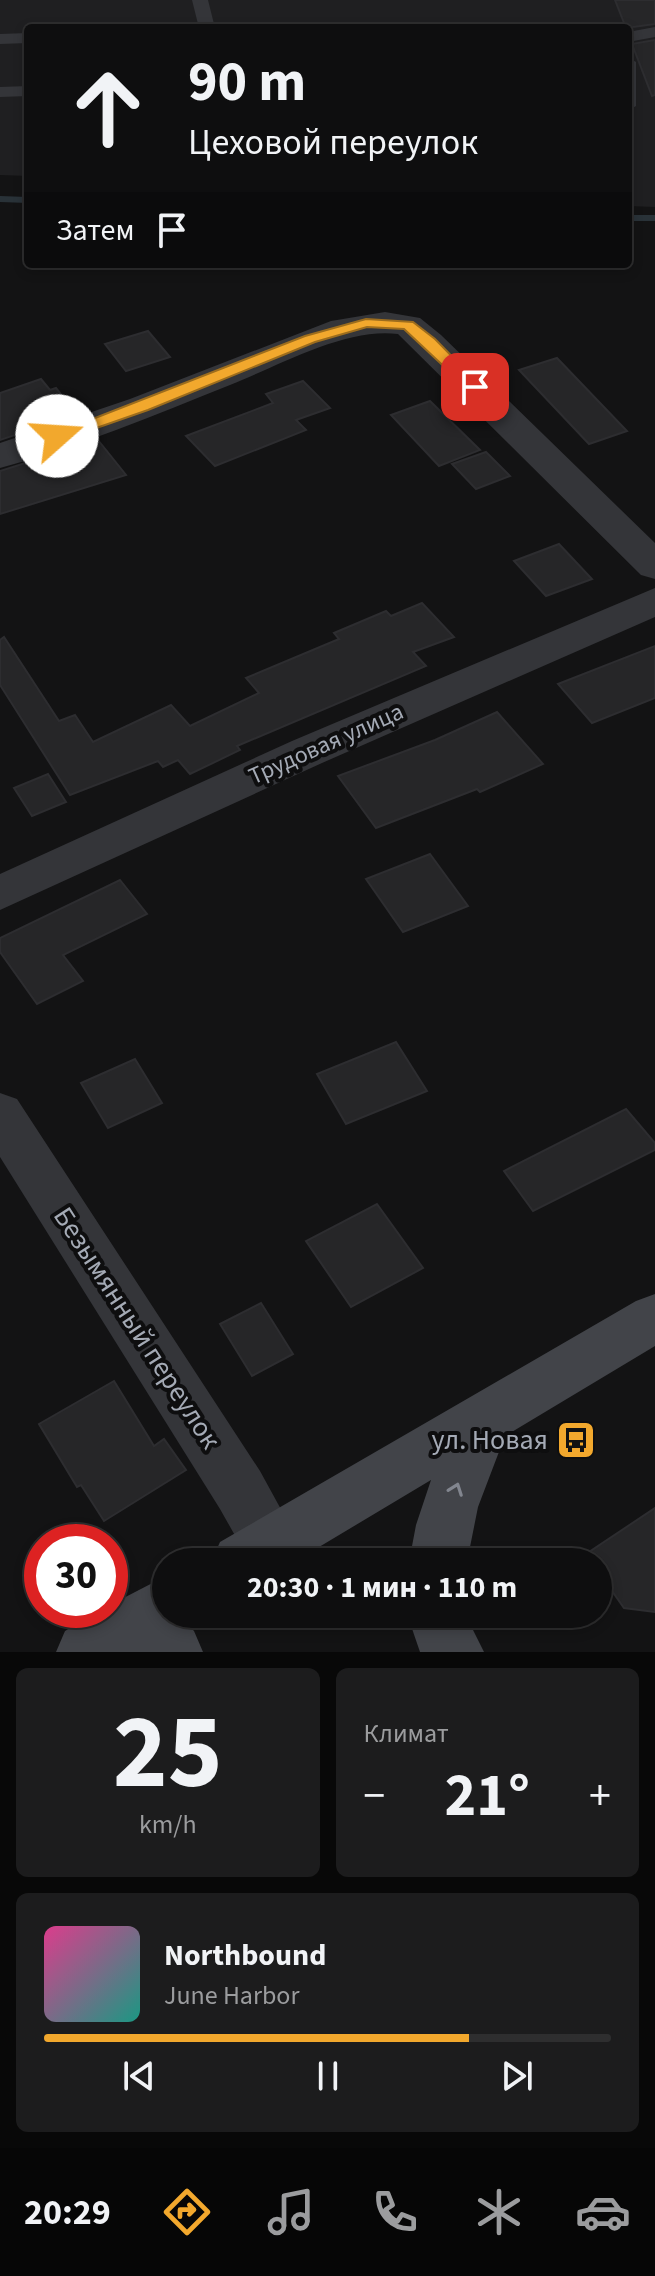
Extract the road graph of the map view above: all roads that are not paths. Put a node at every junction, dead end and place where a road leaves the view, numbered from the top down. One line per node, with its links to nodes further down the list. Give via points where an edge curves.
1 (200, 0): 2 (lane)
2 (206, 24)
3 (655, 32): 4 (lane)
4 (632, 36)
5 (24, 38): 6 (lane)
6 (0, 39)
7 (24, 91): 8 (lane)
8 (0, 92)
9 (0, 456): 10 (street, via 143,407 343,328 385,322 408,325)
10 (655, 566)
11 (655, 601): 12 (street, Трудовая улица)
12 (0, 893)
13 (0, 1114): 16 (street, Безымянный переулок, via 240,1490)
14 (655, 1318): 15 (main road)
15 (484, 1419): 17 (main road); 18 (main road, one-way to 15, via 453,1493)
16 (255, 1548)
17 (265, 1548)
18 (439, 1548)
19 (154, 1628): 21 (main road)
20 (441, 1628): 22 (main road)
21 (86, 1652)
22 (454, 1652)

